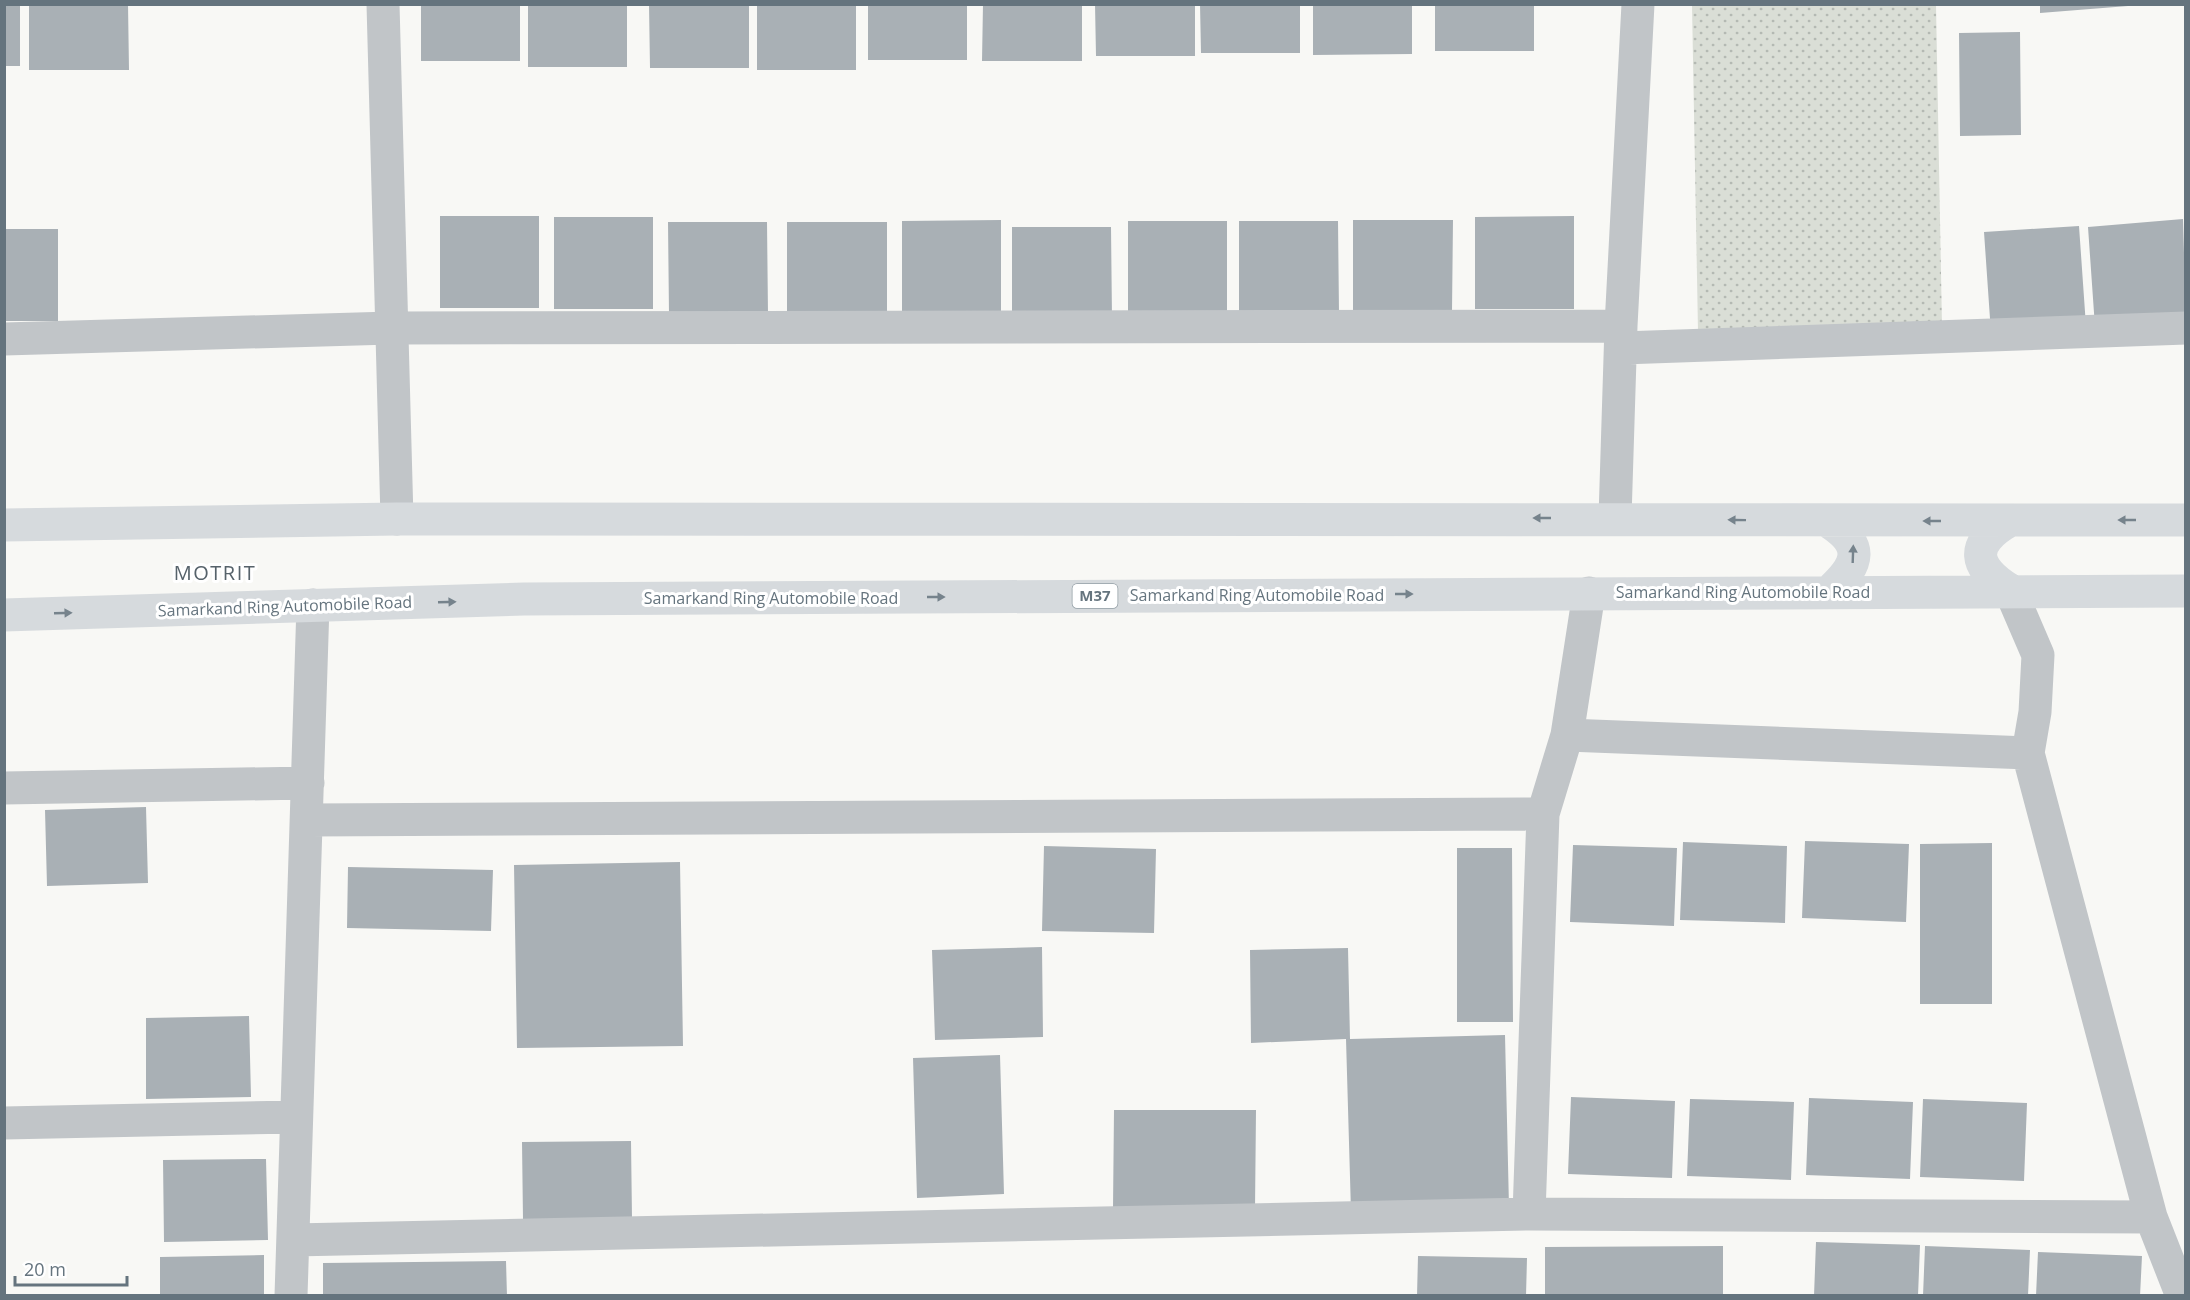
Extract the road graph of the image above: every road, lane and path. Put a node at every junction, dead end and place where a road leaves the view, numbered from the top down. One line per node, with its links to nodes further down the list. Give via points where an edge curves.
1 (383, 4): 3 (street)
2 (1638, 4): 5 (street)
3 (391, 328): 5 (street); 6 (street); 8 (street)
4 (2186, 328): 5 (street)
5 (1621, 337): 7 (street)
6 (4, 339)
7 (1616, 518): 8 (highway, one-way to 8); 11 (highway, one-way to 7)
8 (397, 519): 12 (highway)
9 (2009, 520): 10 (highway, one-way to 9); 11 (highway, one-way to 11); 14 (highway, via 1983,540 1979,554 1983,568)
10 (2186, 520)
11 (1829, 522): 13 (highway, one-way to 11, via 1851,570 1854,557 1853,543 1846,533)
12 (4, 525)
13 (1831, 590): 14 (highway, Samarkand Ring Automobile Road / M37); 16 (highway, Samarkand Ring Automobile Road / M37)
14 (2010, 590): 15 (highway, Samarkand Ring Automobile Road / M37); 20 (street, via 2037,655 2035,712)
15 (2186, 591)
16 (1589, 593): 17 (highway, Samarkand Ring Automobile Road / M37, one-way to 16, via 536,599); 19 (street)
17 (313, 605): 18 (highway, Samarkand Ring Automobile Road / M37, one-way to 17); 21 (street)
18 (4, 615)
19 (1567, 735): 20 (street); 23 (street)
20 (2028, 753): 28 (street)
21 (308, 783): 22 (street); 24 (street)
22 (4, 788)
23 (1543, 814): 24 (street); 27 (street)
24 (308, 820): 25 (street)
25 (296, 1117): 26 (street); 29 (street)
26 (4, 1123)
27 (1529, 1214): 28 (street); 29 (street)
28 (2151, 1217): 31 (street)
29 (293, 1240): 30 (street)
30 (291, 1296)
31 (2182, 1296)

